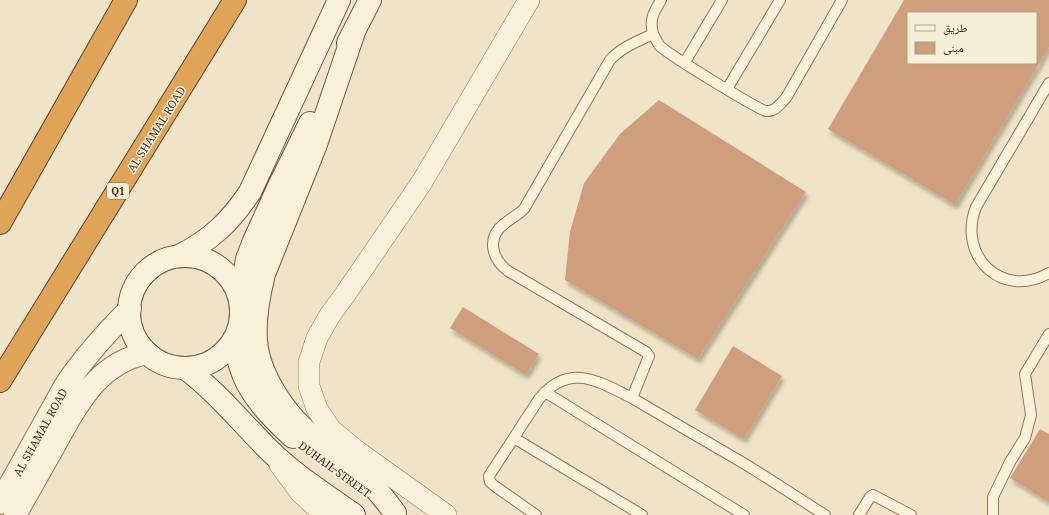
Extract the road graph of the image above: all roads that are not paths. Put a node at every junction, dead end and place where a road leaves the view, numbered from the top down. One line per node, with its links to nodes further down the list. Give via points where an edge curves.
1 (126, 0): 15 (highway)
2 (235, 0): 24 (highway, AL SHAMAL ROAD / Q1)
3 (339, 0): 16 (main road, via 250,192 239,209 212,236)
4 (370, 0): 10 (main road)
5 (529, 0): 34 (street, via 422,182 330,314 317,338 309,362 309,386 317,409 331,430)
6 (661, 0): 11 (lane, via 651,16)
7 (722, 0): 12 (lane)
8 (780, 0): 14 (lane)
9 (842, 0): 14 (lane, via 786,98 776,109 767,111)
10 (355, 29): 18 (main road, via 259,228 247,259); 30 (main road, via 315,147 264,274 256,327 257,349 265,372 291,416 304,430 371,484)
11 (653, 34): 12 (lane, via 659,45); 26 (lane, via 625,48 610,60 524,208 498,229 492,246 497,260 508,271 646,352 649,360)
12 (685, 62): 14 (lane)
13 (1049, 83): 17 (lane, via 976,207 972,217 971,233 974,249 980,259 1000,277 1013,281 1028,281 1039,279)
14 (727, 89)
15 (0, 223)
16 (179, 256): 18 (main road, via 211,262 224,271 234,284); 19 (main road, via 164,260 150,268 140,279 133,293)
17 (1049, 273)
18 (240, 299): 21 (main road, via 241,319)
19 (130, 309): 22 (main road, via 131,325 137,340); 29 (main road, AL SHAMAL ROAD, via 90,350 73,374)
20 (1049, 334): 41 (lane, via 1025,374 1031,415 1025,438 993,497)
21 (237, 335): 23 (main road, via 216,359 201,366); 30 (main road, DUHAIL STREET, via 237,350 245,379 276,420 320,461)
22 (148, 353): 23 (main road, via 158,361); 31 (main road, AL SHAMAL ROAD, via 135,355 112,368 88,390)
23 (185, 368): 28 (main road, via 209,387)
24 (0, 382)
25 (544, 392): 26 (lane, via 566,379 577,377 599,381); 27 (lane); 37 (lane)
26 (632, 398): 38 (lane, via 750,467)
27 (514, 438): 35 (lane, via 489,476 490,482); 36 (lane)
28 (269, 450): 32 (street, via 301,493); 33 (main road, via 295,473)
29 (0, 503)
30 (397, 514)
31 (15, 515)
32 (326, 515)
33 (354, 515)
34 (446, 515)
35 (536, 515)
36 (642, 515)
37 (744, 515)
38 (825, 515)
39 (859, 515): 40 (lane, via 873,495)
40 (911, 515)
41 (993, 515)

